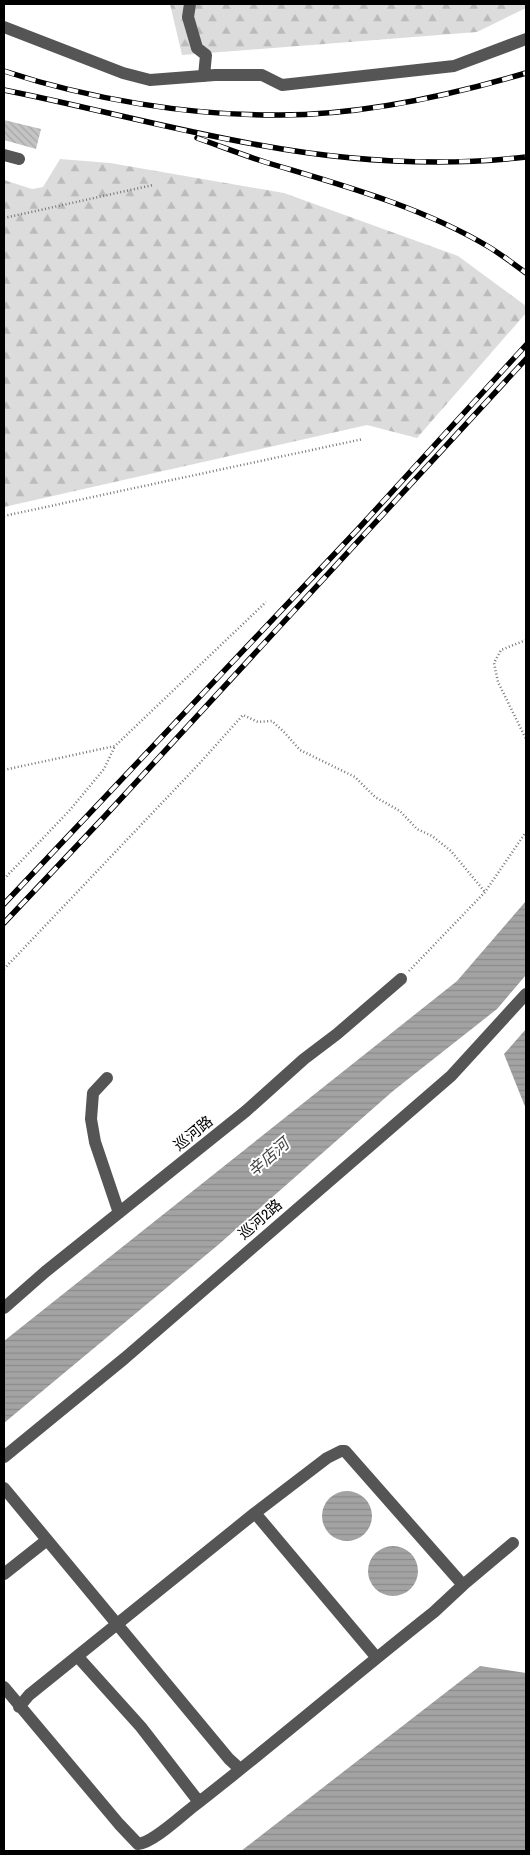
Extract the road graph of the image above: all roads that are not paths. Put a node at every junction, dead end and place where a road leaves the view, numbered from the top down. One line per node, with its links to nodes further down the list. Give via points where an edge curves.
1 (190, 4): 4 (street, via 188,17 197,48 206,55)
2 (4, 27): 4 (street, via 123,73 150,80)
3 (526, 39): 4 (street, via 454,66 282,85 262,75)
4 (204, 76)
5 (4, 155): 6 (street)
6 (19, 159)
7 (401, 979): 10 (street, 巡河路, via 246,1111)
8 (526, 994): 12 (street, 巡河2路, via 451,1076 125,1358)
9 (107, 1078): 10 (street, via 93,1093 91,1119 95,1142)
10 (119, 1213): 11 (street, 巡河路)
11 (4, 1308)
12 (4, 1457)
13 (4, 1488): 15 (street)
14 (255, 1513): 18 (street, via 327,1458 345,1451); 19 (street); 21 (street)
15 (47, 1540): 17 (street); 19 (street)
16 (513, 1543): 18 (street)
17 (4, 1574)
18 (463, 1585): 21 (street)
19 (117, 1625): 20 (street); 24 (street)
20 (78, 1657): 23 (street); 25 (street, via 141,1727)
21 (376, 1658): 24 (street)
22 (4, 1687): 23 (street)
23 (19, 1707): 25 (street, via 138,1844 153,1838)
24 (240, 1769): 25 (street)
25 (199, 1802)

